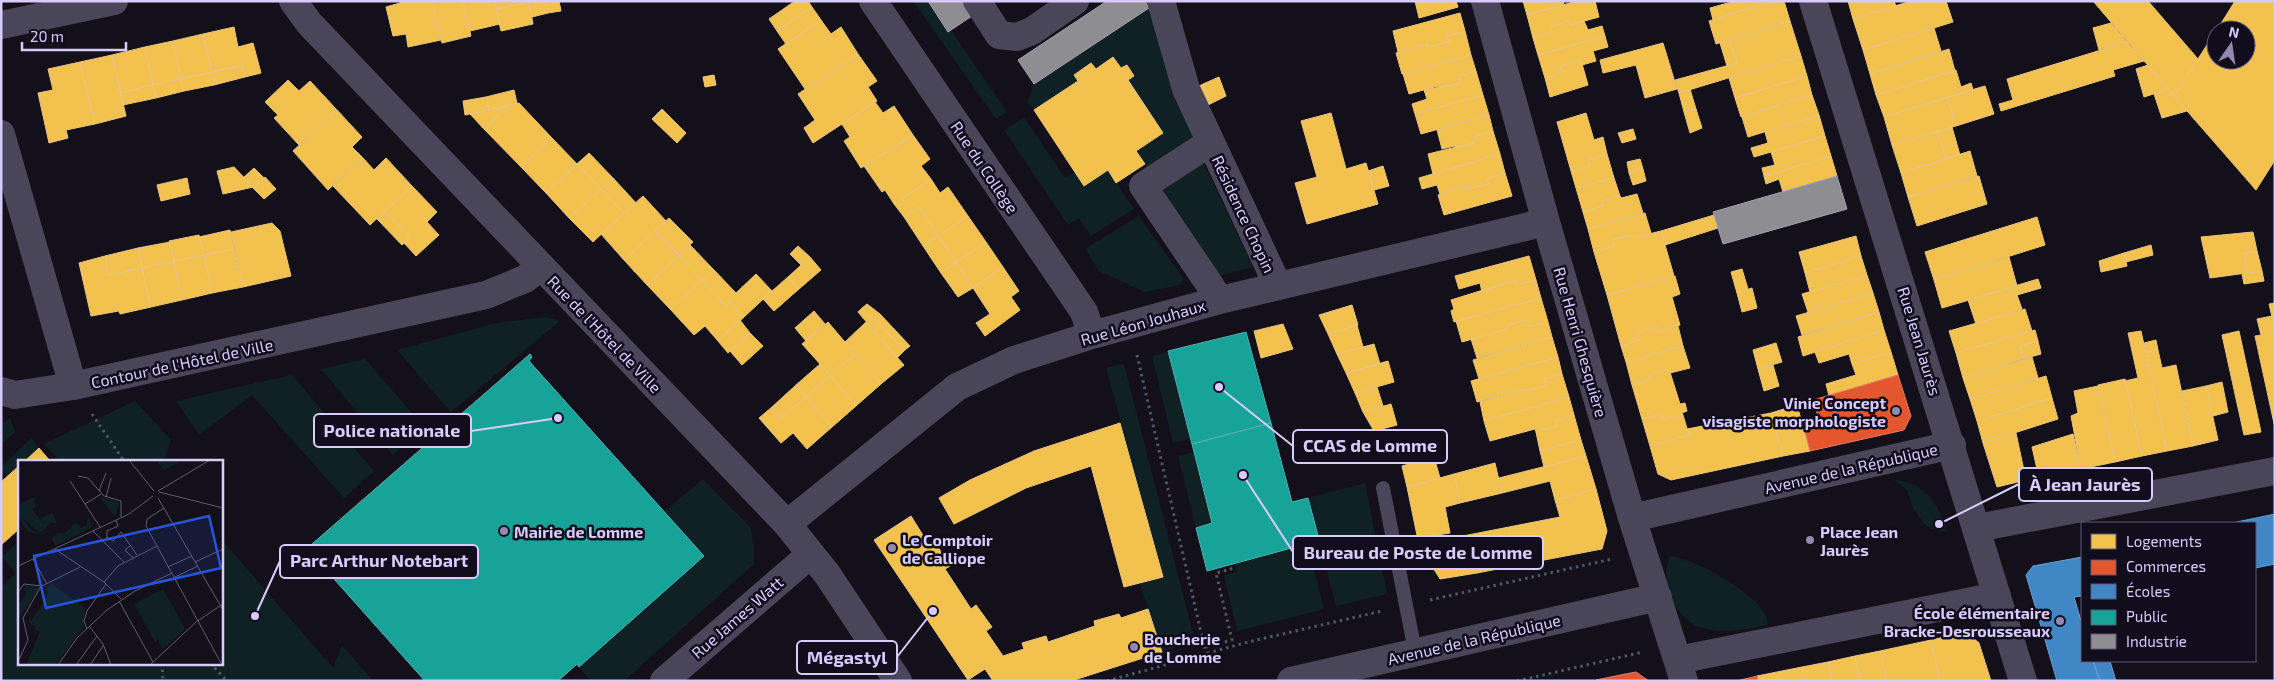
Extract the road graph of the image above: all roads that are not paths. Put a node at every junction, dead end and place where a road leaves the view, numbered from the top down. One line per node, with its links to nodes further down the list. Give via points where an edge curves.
1 (114, 1): 9 (street)
2 (294, 1): 13 (street, Rue de l'Hôtel de Ville, via 309,23)
3 (873, 1): 16 (street, Rue du Collège, via 1084,312)
4 (977, 1): 5 (street, via 1000,35 1017,37 1032,31)
5 (1075, 1)
6 (1161, 1): 11 (street, Résidence Chopin, via 1186,89)
7 (1486, 1): 12 (street, Rue Henri Ghesquière)
8 (1814, 1): 19 (street, Rue Jean Jaurès)
9 (1, 25)
10 (1, 134): 17 (street, Contour de l'Hôtel de Ville)
11 (1211, 142): 14 (street, Résidence Chopin); 15 (street, Résidence Chopin, via 1143,186)
12 (1546, 222): 14 (street, Rue Léon Jouhaux); 22 (street, Rue Henri Ghesquière)
13 (540, 267): 17 (street, Contour de l'Hôtel de Ville, via 525,279 486,295); 23 (street, Rue de l'Hôtel de Ville)
14 (1278, 286): 15 (street, Rue Léon Jouhaux)
15 (1220, 300): 16 (street, Rue Léon Jouhaux)
16 (1092, 335): 23 (street, Rue Léon Jouhaux, via 1014,360 957,388)
17 (73, 386): 18 (street, via 15,395)
18 (1, 391)
19 (1952, 445): 22 (street, Avenue de la République); 24 (street, Rue Jean Jaurès)
20 (2275, 471): 24 (street)
21 (1384, 488): 28 (lane)
22 (1632, 518): 27 (street, Rue Henri Ghesquière)
23 (787, 524): 25 (street, Rue de l'Hôtel de Ville)
24 (1977, 528): 26 (street, Rue Jean Jaurès)
25 (811, 554): 30 (street, Rue James Watt); 31 (street, Rue de l'Hôtel de Ville)
26 (1997, 596): 29 (street); 33 (street, Rue Jean Jaurès)
27 (1658, 598): 28 (street, Avenue de la République); 29 (street, Rue Henri Ghesquière)
28 (1415, 652): 32 (street, Avenue de la République)
29 (1679, 662)
30 (664, 681)
31 (898, 681)
32 (1291, 681)
33 (2024, 681)

